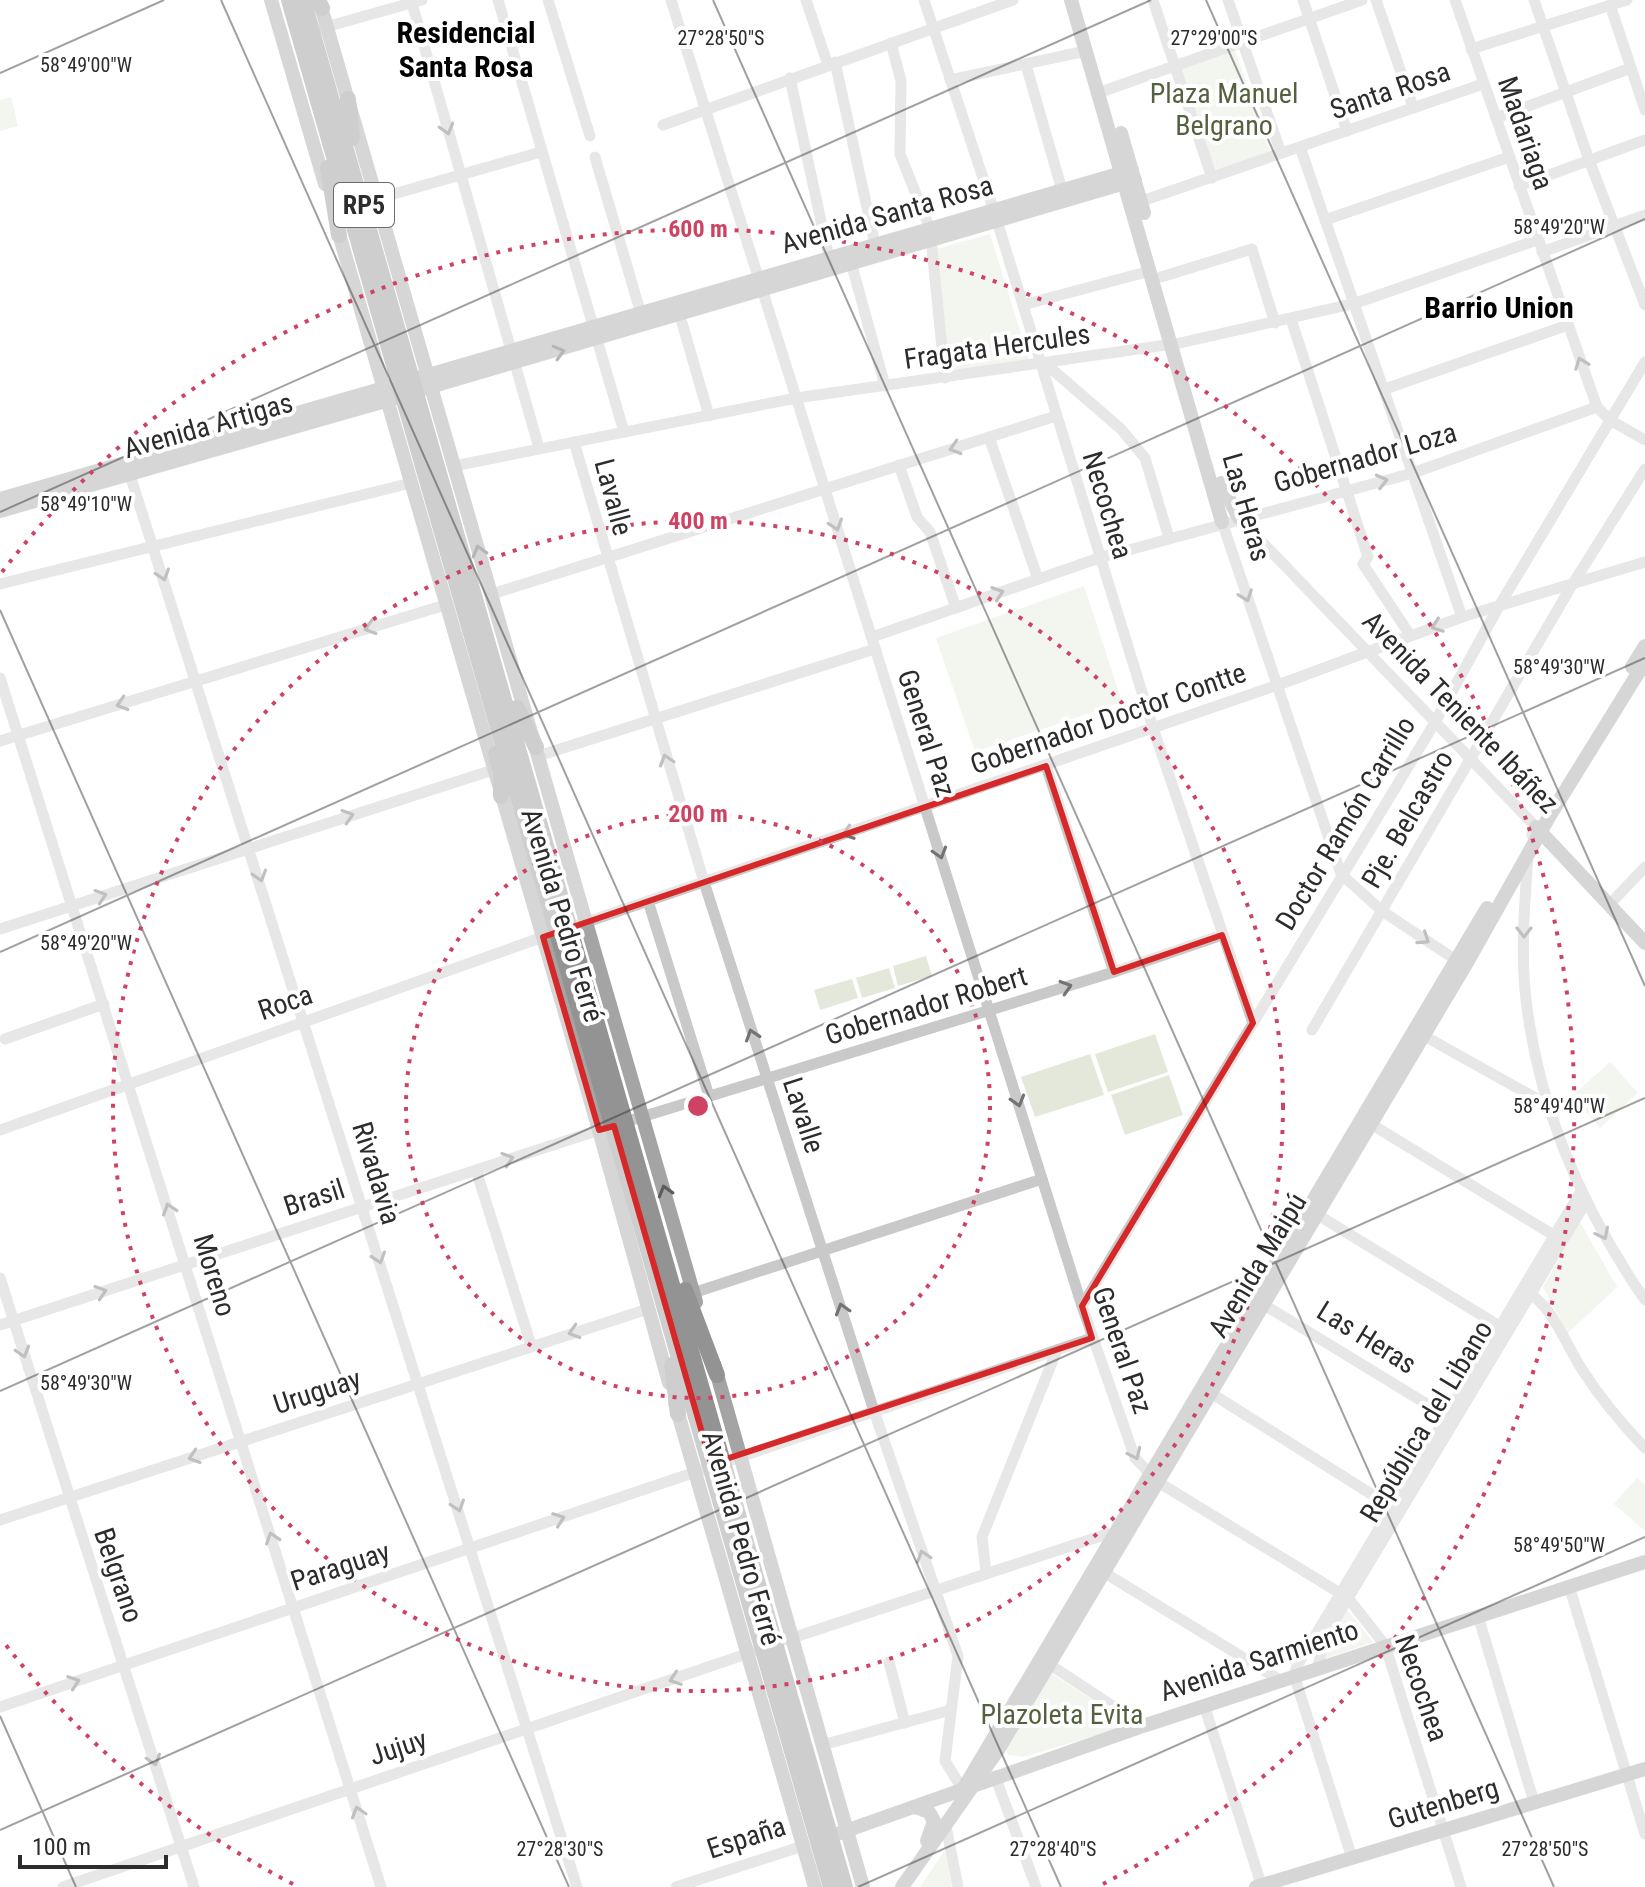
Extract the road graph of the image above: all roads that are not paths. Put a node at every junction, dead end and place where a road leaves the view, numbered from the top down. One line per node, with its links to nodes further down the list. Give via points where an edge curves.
1 (271, 0): 27 (main road, Avenida Pedro Ferré)
2 (289, 0): 27 (highway, Avenida Pedro Ferré)
3 (303, 0): 27 (highway, Avenida Pedro Ferré)
4 (498, 0): 52 (street)
5 (548, 0): 49 (street)
6 (671, 0): 43 (street, General Paz)
7 (806, 0): 32 (street)
8 (924, 0): 26 (street, Necochea)
9 (1013, 0): 21 (street)
10 (1071, 0): 31 (main road, Las Heras)
11 (1081, 0): 40 (main road, Las Heras)
12 (1153, 0): 33 (street)
13 (1228, 0): 28 (street)
14 (1303, 0): 24 (street)
15 (1362, 0): 24 (street)
16 (1376, 0): 44 (street)
17 (1455, 0): 30 (street, Madariaga)
18 (1534, 0): 25 (street)
19 (1627, 0): 23 (street)
20 (415, 1): 27 (street); 57 (street, one-way to 57)
21 (999, 2): 26 (street)
22 (320, 3): 27 (main road, Avenida Pedro Ferré)
23 (1610, 5): 25 (street); 35 (street)
24 (1309, 18): 28 (street); 48 (street)
25 (1542, 26): 30 (street); 41 (street)
26 (932, 29): 29 (street); 37 (street, Necochea)
27 (305, 33): 39 (highway, Avenida Pedro Ferré); 42 (main road, Avenida Pedro Ferré); 67 (highway, Avenida Pedro Ferré / RP5); 69 (main road, Avenida Pedro Ferré)
28 (1243, 41): 33 (street); 53 (street)
29 (891, 43): 32 (street); 70 (street, via 901,81 902,167)
30 (1471, 49): 38 (street, Madariaga)
31 (1086, 51): 34 (street); 40 (main road, Las Heras)
32 (832, 64): 36 (street); 71 (street)
33 (1175, 64): 40 (street); 59 (street)
34 (1026, 65): 37 (street); 61 (street)
35 (1637, 75): 41 (street); 45 (street)
36 (790, 78): 43 (street); 73 (street)
37 (950, 80): 65 (street, Necochea)
38 (1483, 84): 44 (street, Santa Rosa); 46 (street, Madariaga)
39 (315, 87): 69 (highway); 92 (highway, Avenida Pedro Ferré)
40 (1103, 91): 58 (main road, Las Heras)
41 (1566, 93): 46 (street); 56 (street)
42 (348, 99): 62 (main road, Avenida Pedro Ferré); 67 (highway)
43 (706, 107): 47 (street); 76 (street, General Paz)
44 (1413, 107): 48 (street, Santa Rosa)
45 (1645, 110)
46 (1496, 118): 55 (street, Madariaga)
47 (663, 125)
48 (1347, 131): 51 (street, Santa Rosa)
49 (590, 136)
50 (1645, 140): 56 (street)
51 (1300, 147): 53 (street, Santa Rosa); 66 (street)
52 (541, 152): 57 (street); 85 (street)
53 (1281, 153): 59 (street, Santa Rosa)
54 (595, 157): 81 (street)
55 (1509, 157): 60 (street, Madariaga); 66 (street)
56 (1589, 160): 60 (street); 68 (street)
57 (461, 176): 62 (street); 87 (street)
58 (1129, 177): 61 (main road, Avenida Santa Rosa); 63 (main road, Las Heras)
59 (1212, 178): 63 (street, Santa Rosa)
60 (1519, 186): 72 (street, Madariaga)
61 (1064, 196): 65 (main road, Avenida Santa Rosa)
62 (376, 199): 92 (main road, Avenida Pedro Ferré)
63 (1136, 203): 75 (main road, Las Heras)
64 (1645, 215): 68 (street, Fragata Hercules)
65 (995, 216): 70 (main road, Avenida Santa Rosa); 78 (street, Necochea)
66 (1325, 220): 77 (street)
67 (370, 225): 92 (highway, Avenida Pedro Ferré / RP5)
68 (1613, 226): 72 (street, Fragata Hercules); 79 (street)
69 (339, 235): 92 (main road, Avenida Pedro Ferré)
70 (930, 235): 71 (main road, Avenida Santa Rosa); 74 (main road, Avenida Santa Rosa); 90 (street)
71 (875, 244): 74 (main road, Avenida Santa Rosa)
72 (1540, 246): 77 (street, Fragata Hercules); 84 (street, Madariaga)
73 (829, 258): 74 (main road, Avenida Santa Rosa); 76 (main road, Avenida Santa Rosa)
74 (850, 258): 76 (main road, Avenida Santa Rosa); 91 (street)
75 (1155, 274): 78 (street); 83 (street, via 1252,249); 86 (main road, Las Heras)
76 (760, 285): 80 (main road, Avenida Santa Rosa); 94 (street, General Paz)
77 (1356, 303): 82 (street, Fragata Hercules); 93 (street)
78 (1023, 305): 89 (street, Necochea)
79 (1645, 305)
80 (678, 310): 81 (main road, Avenida Santa Rosa); 85 (main road, Avenida Santa Rosa); 96 (street)
81 (641, 314): 85 (main road, Avenida Santa Rosa)
82 (1291, 319): 83 (street, Fragata Hercules); 111 (street)
83 (1275, 323): 86 (street, Fragata Hercules)
84 (1568, 325): 93 (street); 95 (street, Madariaga, one-way to 84)
85 (595, 334): 87 (main road, Avenida Santa Rosa); 99 (street)
86 (1176, 344): 89 (street, Fragata Hercules); 114 (main road, Las Heras, via 1221,482); 115 (main road, Las Heras)
87 (514, 358): 92 (main road, Avenida Santa Rosa); 103 (street)
88 (1645, 362): 98 (street, Doctor Ramón Carrillo)
89 (1044, 365): 90 (street, Fragata Hercules); 97 (street, Necochea); 116 (street, via 1121,429 1145,458)
90 (945, 378): 91 (street, Fragata Hercules)
91 (885, 386): 94 (street, Fragata Hercules)
92 (406, 388): 105 (main road, Avenida Pedro Ferré); 108 (main road, Avenida Artigas); 109 (main road, Avenida Pedro Ferré); 112 (main road, Avenida Artigas); 124 (highway, Avenida Pedro Ferré)
93 (1385, 389): 107 (street)
94 (796, 398): 96 (street, Fragata Hercules); 110 (street, General Paz)
95 (1597, 407): 98 (street, Madariaga); 107 (street, Gobernador Loza)
96 (709, 416): 99 (street, Fragata Hercules)
97 (1056, 416): 100 (street); 118 (street, Necochea)
98 (1610, 420): 101 (street, Madariaga); 126 (street, Doctor Ramón Carrillo)
99 (624, 432): 102 (street, Fragata Hercules)
100 (989, 437): 104 (street, one-way to 104); 121 (street)
101 (1645, 440)
102 (574, 442): 103 (street, Fragata Hercules); 119 (street, Lavalle)
103 (539, 448): 105 (street, Fragata Hercules)
104 (899, 465): 110 (street); 127 (street)
105 (454, 466): 124 (main road, Avenida Pedro Ferré, one-way to 105)
106 (1645, 469): 123 (street, Pje. Belcastro)
107 (1413, 473): 111 (street, Gobernador Loza, one-way to 107); 128 (street)
108 (130, 475): 113 (main road, Avenida Artigas); 117 (street, Rivadavia)
109 (411, 483): 117 (street); 125 (main road, Avenida Pedro Ferré)
110 (825, 489): 119 (street); 130 (street, General Paz, one-way to 130)
111 (1348, 489): 114 (street, Gobernador Loza); 129 (street, via 1368,557 1363,564)
112 (0, 499)
113 (0, 511)
114 (1239, 518): 115 (street, Gobernador Loza); 131 (street, Avenida Teniente Ibáñez)
115 (1222, 522): 116 (street, Gobernador Loza); 135 (street, Las Heras, one-way to 135)
116 (1169, 538): 118 (street, Gobernador Loza)
117 (153, 546): 122 (street); 134 (street, Rivadavia, one-way to 134)
118 (1099, 558): 121 (street, Gobernador Loza); 138 (street, Necochea)
119 (606, 560): 124 (street); 136 (street, Lavalle)
120 (1645, 562): 123 (street, Gobernador Doctor Contte)
121 (1038, 579): 127 (street, Gobernador Loza, one-way to 121)
122 (0, 584)
123 (1572, 585): 126 (street, Gobernador Doctor Contte); 142 (street, Pje. Belcastro)
124 (476, 594): 141 (highway); 145 (highway, via 478,690 501,772); 158 (highway, Avenida Pedro Ferré)
125 (445, 605): 134 (street, one-way to 134); 144 (main road, Avenida Pedro Ferré)
126 (1499, 606): 128 (street, Gobernador Doctor Contte); 137 (street, Doctor Ramón Carrillo)
127 (956, 608): 130 (street, Gobernador Loza)
128 (1462, 617): 129 (street, Gobernador Doctor Contte, one-way to 129)
129 (1410, 635): 131 (street, Gobernador Doctor Contte)
130 (874, 643): 136 (street, Gobernador Loza); 146 (street, General Paz)
131 (1367, 652): 135 (street, Gobernador Doctor Contte); 137 (street, Avenida Teniente Ibáñez)
132 (1644, 657): 147 (main road, Avenida Maipú)
133 (0, 678): 139 (street, Moreno)
134 (197, 682): 139 (street, one-way to 139); 148 (street, Rivadavia)
135 (1278, 685): 138 (street, Gobernador Doctor Contte); 151 (street, Las Heras)
136 (653, 721): 141 (street, Gobernador Loza); 152 (street, Lavalle, one-way to 136)
137 (1434, 724): 142 (street, Avenida Teniente Ibáñez); 151 (street, Doctor Ramón Carrillo)
138 (1153, 728): 143 (street, Gobernador Doctor Contte); 159 (street, Necochea)
139 (18, 736): 140 (street); 155 (street, Moreno)
140 (0, 741)
141 (537, 752): 158 (main road, Avenida Pedro Ferré)
142 (1470, 759): 147 (street, Avenida Teniente Ibáñez); 156 (street, Pje. Belcastro)
143 (1046, 766): 146 (street, Gobernador Doctor Contte); 162 (street)
144 (493, 770): 145 (main road, Avenida Pedro Ferré); 148 (street, one-way to 144)
145 (501, 796): 158 (main road, Avenida Pedro Ferré)
146 (926, 807): 152 (street, Gobernador Doctor Contte, one-way to 152); 164 (street, General Paz, one-way to 164)
147 (1537, 829): 149 (main road, Avenida Maipú); 154 (main road, Avenida Teniente Ibáñez); 161 (main road, Avenida Maipú)
148 (250, 846): 155 (street, one-way to 148); 165 (street, Rivadavia, one-way to 165)
149 (1528, 855): 161 (main road, Avenida Maipú); 173 (street, one-way to 173, via 1525,989)
150 (1645, 867): 154 (street)
151 (1341, 874): 156 (street, Las Heras); 166 (street, Doctor Ramón Carrillo)
152 (704, 882): 153 (street, Gobernador Doctor Contte); 170 (street, Lavalle, one-way to 152)
153 (648, 901): 158 (street, Gobernador Doctor Contte); 172 (street)
154 (1610, 904): 160 (main road, Avenida Teniente Ibáñez)
155 (73, 905): 157 (street); 163 (street, Moreno)
156 (1382, 911): 161 (street, Las Heras, one-way to 161); 167 (street, Pje. Belcastro)
157 (0, 929)
158 (565, 929): 165 (street, Roca); 175 (highway, Avenida Pedro Ferré); 175 (main road, Avenida Pedro Ferré)
159 (1222, 935): 162 (street, Gobernador Robert); 166 (street, Necochea)
160 (1645, 943)
161 (1461, 964): 168 (main road, Avenida Maipú)
162 (1114, 972): 164 (street, Gobernador Robert, one-way to 162)
163 (104, 1004): 169 (street); 171 (street, Moreno)
164 (990, 1010): 170 (street, Gobernador Robert); 178 (street, General Paz, one-way to 178)
165 (305, 1021): 171 (street, Roca); 180 (street, Rivadavia)
166 (1253, 1023): 192 (street, Doctor Ramón Carrillo)
167 (1312, 1030)
168 (1419, 1033): 173 (street); 174 (main road, Avenida Maipú)
169 (5, 1039)
170 (767, 1079): 172 (street, Gobernador Robert); 184 (street, Lavalle)
171 (129, 1084): 176 (street, Roca); 185 (street, Moreno, one-way to 171)
172 (709, 1096): 175 (street, Gobernador Robert)
173 (1548, 1105): 179 (street)
174 (1367, 1122): 182 (main road, Avenida Maipú); 183 (street)
175 (621, 1123): 177 (street, Brasil, one-way to 175); 181 (highway, Avenida Pedro Ferré); 187 (highway, Avenida Pedro Ferré); 189 (main road, Avenida Pedro Ferré, one-way to 175); 193 (main road, Avenida Pedro Ferré)
176 (0, 1130)
177 (476, 1170): 180 (street, Brasil); 198 (street)
178 (1042, 1179): 184 (street); 192 (street, General Paz)
179 (1584, 1196): 183 (street, República del Libano); 190 (street, one-way to 190, via 1613,1254)
180 (362, 1206): 185 (street, Brasil); 201 (street, Rivadavia, one-way to 201)
181 (652, 1206): 200 (highway); 209 (highway, Avenida Pedro Ferré)
182 (1313, 1212): 191 (main road, Avenida Maipú); 196 (street)
183 (1558, 1238): 188 (street, República del Libano)
184 (824, 1252): 189 (street); 203 (street, Lavalle, one-way to 184)
185 (186, 1263): 194 (street, Brasil, one-way to 185); 206 (street, Moreno)
186 (0, 1278): 194 (street, Belgrano)
187 (658, 1289): 204 (highway); 209 (highway, Avenida Pedro Ferré)
188 (1526, 1291): 196 (street, República del Libano); 207 (street, via 1541,1299 1581,1369)
189 (693, 1293): 200 (main road, Avenida Pedro Ferré)
190 (1645, 1300)
191 (1259, 1301): 202 (main road, Avenida Maipú); 205 (street, Las Heras)
192 (1082, 1306): 197 (street, General Paz)
193 (648, 1309): 198 (street, Uruguay, one-way to 198); 204 (main road, Avenida Pedro Ferré)
194 (14, 1321): 195 (street, Brasil); 211 (street, Belgrano, one-way to 211)
195 (0, 1325)
196 (1504, 1328): 205 (street, República del Libano)
197 (1092, 1338): 199 (street, Paraguay); 210 (street, General Paz, one-way to 210, via 1135,1458)
198 (531, 1345): 201 (street, Uruguay)
199 (1057, 1350): 203 (street, Paraguay); 218 (street, via 982,1537)
200 (717, 1375): 208 (main road, Avenida Pedro Ferré)
201 (419, 1383): 206 (street, Uruguay); 215 (street, Rivadavia, one-way to 215)
202 (1206, 1390): 210 (main road, Avenida Maipú); 212 (street)
203 (874, 1411): 208 (street, Paraguay); 220 (street, Lavalle, one-way to 203)
204 (678, 1414): 209 (main road, Avenida Pedro Ferré)
205 (1449, 1418): 212 (street, República del Libano)
206 (241, 1441): 211 (street, Uruguay, one-way to 211); 222 (street, Moreno, one-way to 206)
207 (1645, 1448)
208 (739, 1455): 209 (street, Paraguay); 225 (main road, Avenida Pedro Ferré)
209 (709, 1465): 215 (street, Paraguay, one-way to 209); 225 (highway, Avenida Pedro Ferré); 225 (main road, Avenida Pedro Ferré)
210 (1154, 1479): 214 (main road, Avenida Maipú); 221 (street, Necochea)
211 (68, 1498): 213 (street, Uruguay); 228 (street, Belgrano)
212 (1396, 1510): 221 (street, República del Libano)
213 (0, 1520)
214 (1120, 1537): 217 (main road, Avenida Maipú); 218 (street, Jujuy, via 1107,1534)
215 (472, 1550): 222 (street, Paraguay); 236 (street, Rivadavia)
216 (1645, 1562): 219 (main road, Avenida Sarmiento)
217 (1100, 1570): 226 (main road, Avenida Maipú); 230 (street)
218 (986, 1573): 220 (street, Jujuy)
219 (1569, 1586): 223 (main road, Avenida Sarmiento); 239 (street)
220 (934, 1591): 225 (street, Jujuy); 233 (street, Lavalle, via 958,1656)
221 (1344, 1595): 224 (street, Necochea); 229 (street, República del Libano, via 1323,1640); 230 (street, República del Libano)
222 (294, 1606): 228 (street, Paraguay); 242 (street, Moreno)
223 (1478, 1616): 224 (main road, Avenida Sarmiento); 244 (street)
224 (1385, 1645): 229 (main road, Avenida Sarmiento); 247 (street, Necochea)
225 (770, 1646): 236 (street, Jujuy, one-way to 236); 237 (main road, Avenida Pedro Ferré); 249 (highway, Avenida Pedro Ferré); 249 (main road, Avenida Pedro Ferré)
226 (1044, 1661): 235 (street); 241 (main road, Avenida Maipú); 243 (main road, Avenida Maipú)
227 (889, 1662): 234 (street)
228 (124, 1664): 232 (street, Paraguay, one-way to 228); 250 (street, Belgrano, one-way to 250)
229 (1318, 1668): 230 (main road, Avenida Sarmiento)
230 (1287, 1678): 231 (main road, Avenida Sarmiento); 251 (street)
231 (1204, 1705): 235 (main road, Avenida Sarmiento); 252 (street)
232 (0, 1707)
233 (951, 1710): 234 (street); 243 (street, Lavalle, via 945,1761)
234 (905, 1723): 237 (street)
235 (1143, 1726): 240 (main road, Avenida Sarmiento)
236 (525, 1732): 242 (street, Jujuy); 256 (street, Rivadavia)
237 (822, 1745): 249 (main road, Avenida Pedro Ferré)
238 (1645, 1769): 239 (main road, Gutenberg)
239 (1627, 1775): 244 (main road, Gutenberg); 248 (street)
240 (995, 1776): 241 (main road, Avenida Sarmiento); 264 (street)
241 (977, 1784): 243 (main road, Avenida Sarmiento)
242 (351, 1787): 250 (street, Jujuy); 255 (street, Moreno, one-way to 242)
243 (965, 1794): 245 (main road, Avenida Sarmiento); 246 (main road, Avenida Maipú)
244 (1534, 1802): 247 (main road, Gutenberg)
245 (915, 1807): 249 (main road, Avenida Sarmiento); 262 (main road, via 929,1812 935,1825)
246 (946, 1826): 262 (main road, Avenida Maipú); 263 (street)
247 (1443, 1829): 251 (main road, Gutenberg); 265 (street, Necochea)
248 (1645, 1834)
249 (824, 1839): 257 (street, España); 258 (main road); 259 (highway); 260 (highway); 261 (main road)
250 (181, 1845): 253 (street, Jujuy); 254 (street, Belgrano)
251 (1352, 1858): 252 (main road, Gutenberg)
252 (1260, 1886)
253 (63, 1887)
254 (194, 1887)
255 (381, 1887)
256 (577, 1887)
257 (676, 1887)
258 (815, 1887)
259 (831, 1887)
260 (845, 1887)
261 (863, 1887)
262 (902, 1887)
263 (958, 1887)
264 (1036, 1887)
265 (1461, 1887)

